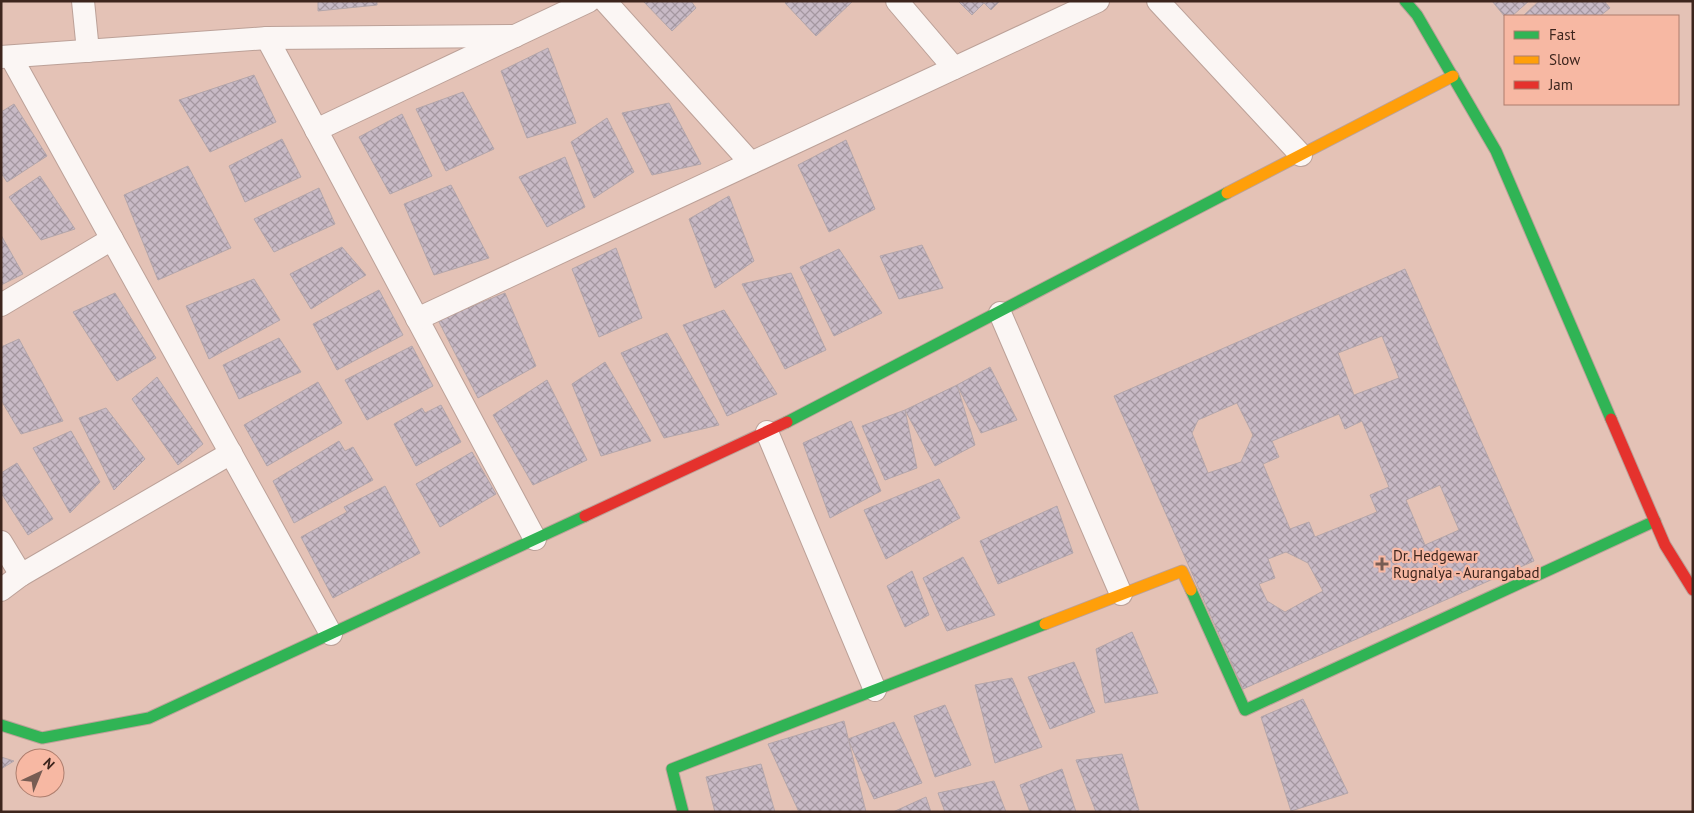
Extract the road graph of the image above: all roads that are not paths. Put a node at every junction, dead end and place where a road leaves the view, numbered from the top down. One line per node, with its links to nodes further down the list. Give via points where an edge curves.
1 (83, 1): 10 (street)
2 (589, 1): 8 (street)
3 (605, 1): 16 (street)
4 (897, 1): 12 (street)
5 (1098, 1): 12 (street)
6 (1158, 1): 15 (street)
7 (1405, 1): 13 (street, via 1417,15)
8 (515, 36): 9 (street); 14 (street)
9 (267, 38): 10 (street); 14 (street)
10 (88, 51): 11 (street)
11 (6, 57): 17 (street)
12 (954, 68): 16 (street)
13 (1452, 76): 15 (street); 23 (street, via 1496,151)
14 (316, 130): 20 (street)
15 (1301, 156): 19 (street)
16 (751, 163): 20 (street)
17 (112, 238): 18 (street); 22 (street)
18 (1, 305)
19 (1000, 313): 21 (street); 29 (street)
20 (417, 319): 24 (street)
21 (767, 432): 24 (street); 31 (street)
22 (231, 453): 26 (street); 30 (street)
23 (1655, 521): 28 (street, via 1665,545); 29 (street, via 1244,710 1182,571)
24 (535, 539): 30 (street)
25 (1, 542): 26 (street)
26 (21, 575): 27 (street)
27 (1, 590)
28 (1693, 590)
29 (1121, 594): 31 (street)
30 (331, 634): 32 (street, via 149,718 42,738)
31 (875, 690): 33 (street, via 672,769)
32 (1, 725)
33 (683, 812)

